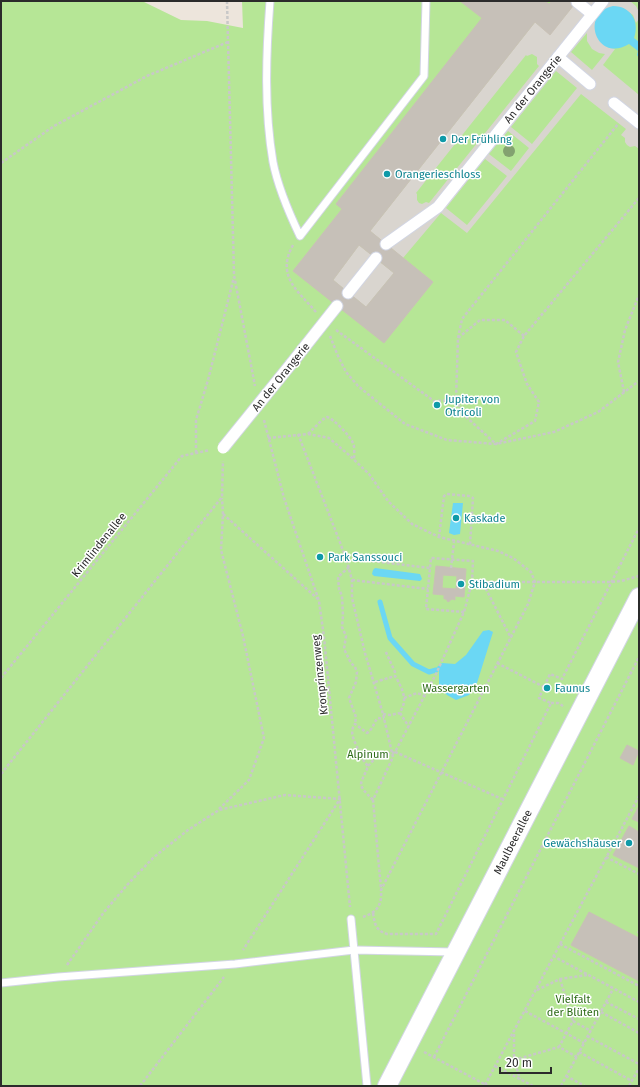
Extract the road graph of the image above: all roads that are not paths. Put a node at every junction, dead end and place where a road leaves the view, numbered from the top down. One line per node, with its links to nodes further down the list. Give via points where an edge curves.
1 (270, 1): 2 (lane, via 267,72 273,163 289,214 300,236 424,76)
2 (426, 1)
3 (603, 1): 5 (street, An der Orangerie)
4 (576, 2): 5 (street)
5 (592, 14): 6 (street, An der Orangerie)
6 (558, 57): 7 (street); 10 (street, An der Orangerie, via 438,207)
7 (590, 84)
8 (614, 103): 9 (street)
9 (639, 123)
10 (386, 244)
11 (376, 258): 12 (street)
12 (348, 293)
13 (337, 306): 14 (street, An der Orangerie, bridge)
14 (223, 448)
15 (639, 597): 18 (street, Maulbeerallee)
16 (351, 919): 17 (lane)
17 (354, 950): 18 (lane); 19 (lane, via 235,964); 20 (lane)
18 (456, 952): 21 (street, Maulbeerallee)
19 (1, 983)
20 (367, 1086)
21 (387, 1086)

